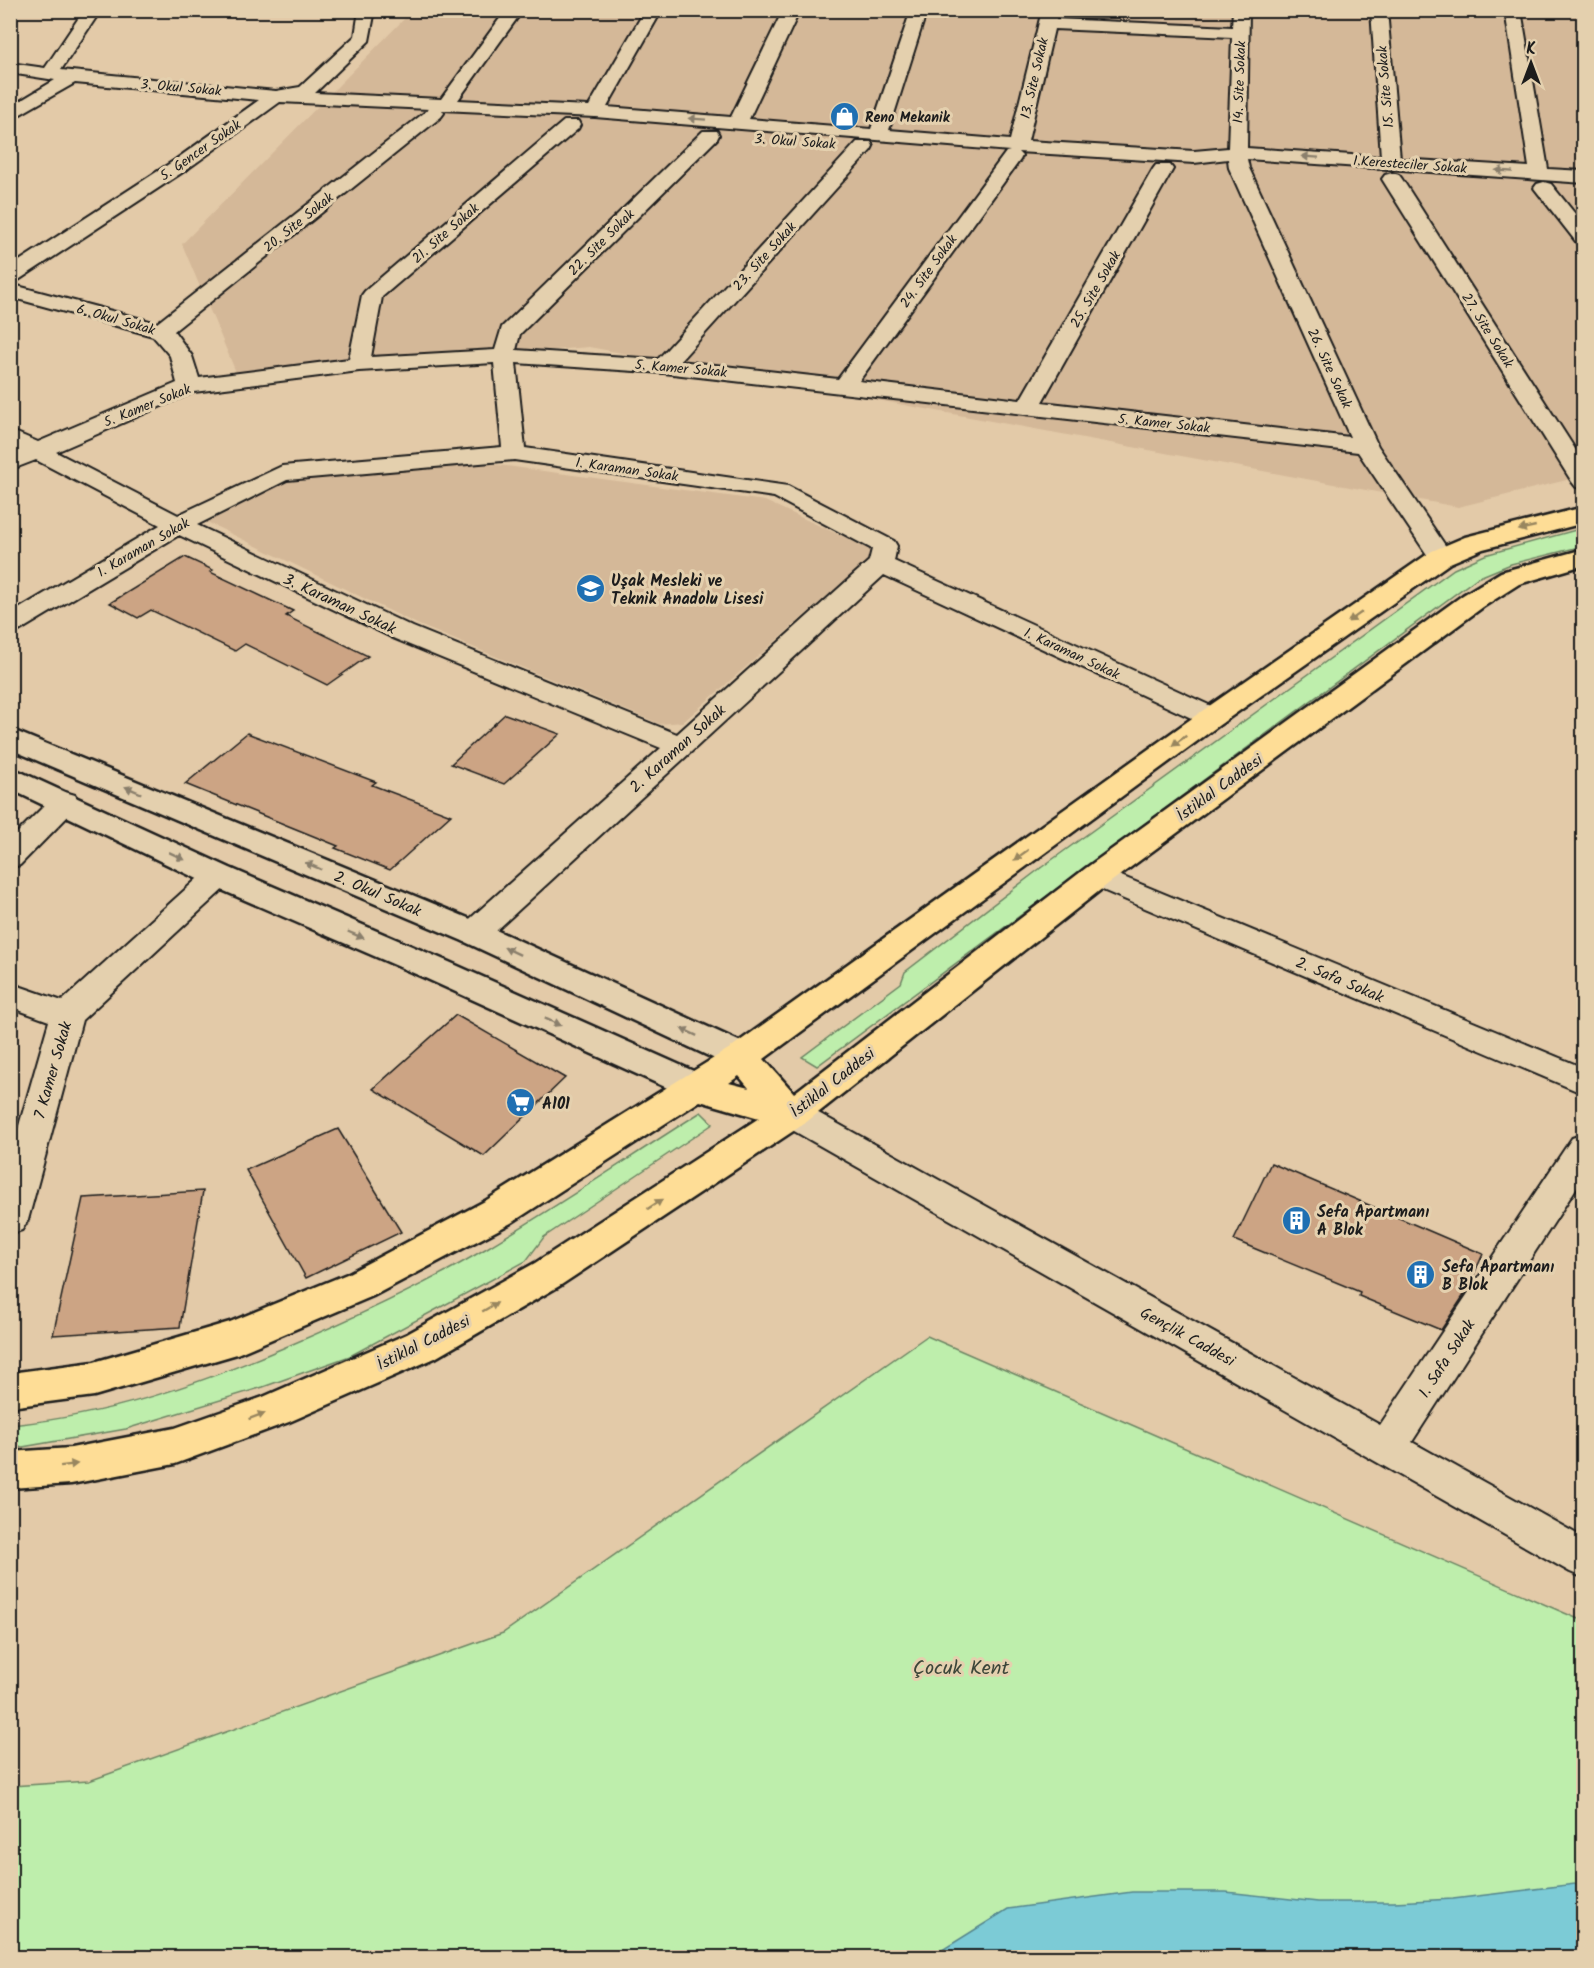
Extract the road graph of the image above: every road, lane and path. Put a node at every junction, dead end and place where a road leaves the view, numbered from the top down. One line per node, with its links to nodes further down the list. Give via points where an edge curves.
1 (93, 10): 15 (street)
2 (367, 10): 17 (street, 5. Gencer Sokak, via 363,37 306,91)
3 (515, 10): 18 (street, 20. Site Sokak)
4 (654, 10): 19 (street)
5 (792, 10): 21 (street)
6 (920, 10): 24 (street)
7 (1241, 10): 11 (street, 14. Site Sokak)
8 (1379, 10): 28 (street, 15. Site Sokak)
9 (1513, 10): 30 (street)
10 (1048, 17): 11 (street); 25 (street, 13. Site Sokak)
11 (1240, 32): 26 (street, 14. Site Sokak)
12 (43, 51): 14 (street)
13 (10, 68): 14 (street, 3. Okul Sokak)
14 (30, 71): 15 (street, 3. Okul Sokak)
15 (49, 74): 16 (street, 3. Okul Sokak)
16 (72, 77): 17 (street, 3. Okul Sokak); 20 (street)
17 (276, 96): 18 (street, 3. Okul Sokak); 33 (street, 5. Gencer Sokak, via 182,164)
18 (441, 109): 19 (street, 3. Okul Sokak); 22 (street, 3. Okul Sokak); 35 (street, 20. Site Sokak)
19 (595, 112): 21 (street, 3. Okul Sokak, one-way to 19)
20 (10, 115)
21 (738, 122): 24 (street, 3. Okul Sokak)
22 (571, 125): 23 (street, 3. Okul Sokak); 37 (street, 21. Site Sokak, via 372,295)
23 (710, 135): 24 (street, 3. Okul Sokak); 36 (street, 22. Site Sokak, via 510,332)
24 (872, 140): 25 (street, 3. Okul Sokak); 38 (street, 23. Site Sokak)
25 (1015, 151): 26 (street, 3. Okul Sokak); 27 (street, 3. Okul Sokak); 40 (street, 24. Site Sokak)
26 (1238, 160): 27 (street, 3. Okul Sokak, via 1200,170); 28 (street, 1.Keresteciler Sokak); 43 (street, 26. Site Sokak)
27 (1163, 169): 41 (street, 25. Site Sokak)
28 (1392, 171): 30 (street, 1.Keresteciler Sokak); 47 (street, 27. Site Sokak)
29 (1584, 177): 30 (street, 1.Keresteciler Sokak)
30 (1544, 186): 31 (street); 32 (street)
31 (1582, 196)
32 (1584, 239)
33 (10, 277)
34 (10, 290): 35 (street, 6. Okul Sokak)
35 (162, 331): 39 (street, 6. Okul Sokak, via 186,365)
36 (504, 356): 37 (street, 5. Kamer Sokak); 38 (street, 5. Kamer Sokak); 45 (street)
37 (359, 364): 39 (street, 5. Kamer Sokak)
38 (664, 366): 40 (street, 5. Kamer Sokak)
39 (189, 386): 44 (street, 5. Kamer Sokak)
40 (844, 386): 41 (street, 5. Kamer Sokak)
41 (1027, 408): 43 (street, 5. Kamer Sokak)
42 (10, 437): 44 (street, 3. Karaman Sokak)
43 (1366, 446): 50 (street, 26. Site Sokak)
44 (38, 450): 46 (street, 5. Kamer Sokak); 49 (street, 3. Karaman Sokak)
45 (514, 453): 49 (street, 1. Karaman Sokak, via 282,472); 52 (street, 1. Karaman Sokak, via 780,490 885,546)
46 (10, 463)
47 (1584, 482)
48 (1584, 515): 50 (main road, one-way to 50, via 1474,543)
49 (178, 525): 53 (street, 1. Karaman Sokak); 56 (street, 3. Karaman Sokak, via 404,633)
50 (1441, 557): 54 (main road, one-way to 54)
51 (1584, 557): 61 (main road, İstiklal Caddesi, via 1510,578 1473,601)
52 (880, 564): 54 (street, 1. Karaman Sokak); 56 (street, 2. Karaman Sokak)
53 (10, 625)
54 (1212, 717): 67 (main road, one-way to 67)
55 (10, 738): 62 (street, 2. Okul Sokak, one-way to 55)
56 (680, 745): 62 (street, 2. Karaman Sokak)
57 (10, 777): 58 (street)
58 (65, 802): 59 (street); 60 (street, one-way to 60)
59 (10, 858)
60 (219, 876): 63 (street, one-way to 63); 65 (street, 7 Kamer Sokak)
61 (1097, 876): 68 (street, 2. Safa Sokak); 70 (main road, İstiklal Caddesi)
62 (474, 933): 63 (street); 67 (street, 2. Okul Sokak, one-way to 62)
63 (437, 970): 69 (street, one-way to 69)
64 (10, 994): 65 (street)
65 (67, 1015): 66 (street); 72 (street, 7 Kamer Sokak)
66 (10, 1019)
67 (742, 1057): 69 (main road); 70 (main road)
68 (1584, 1082)
69 (697, 1087): 70 (main road); 73 (main road, via 498,1212 360,1285 237,1337 94,1380)
70 (792, 1114): 74 (street, Gençlik Caddesi); 75 (main road, İstiklal Caddesi, one-way to 70, via 71,1466 176,1446 275,1410 421,1346 548,1274)
71 (1584, 1147): 74 (street, 1. Safa Sokak)
72 (10, 1220)
73 (10, 1390)
74 (1387, 1447): 76 (street, Gençlik Caddesi)
75 (10, 1470)
76 (1584, 1559)

